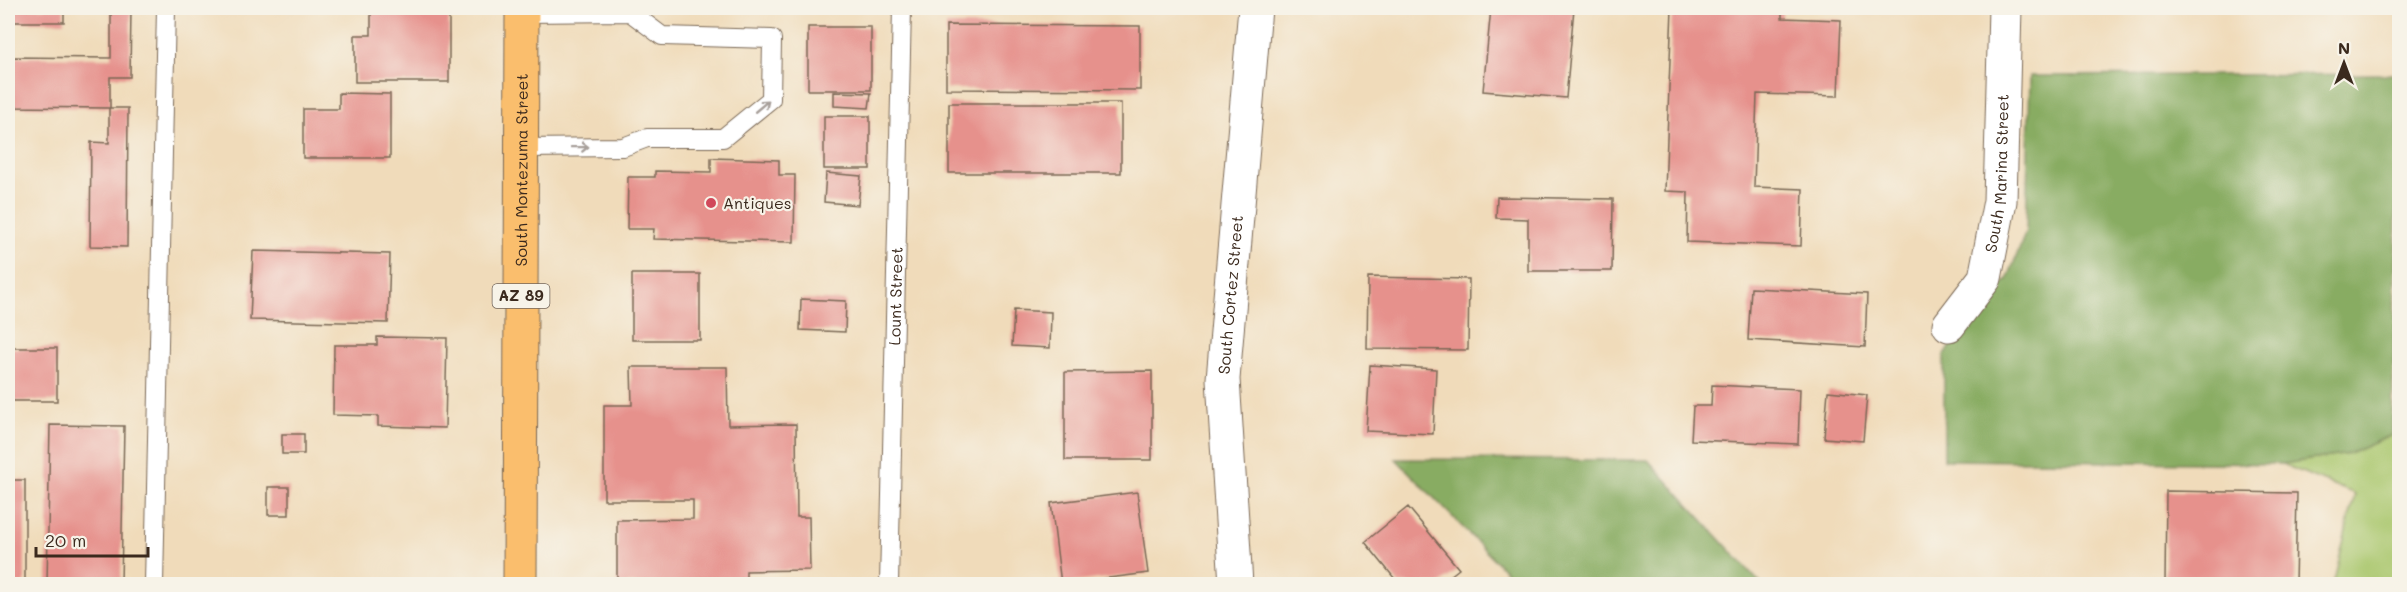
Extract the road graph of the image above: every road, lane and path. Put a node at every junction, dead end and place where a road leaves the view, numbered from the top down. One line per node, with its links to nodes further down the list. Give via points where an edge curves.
1 (166, 8): 8 (lane)
2 (902, 8): 10 (lane, Lount Street)
3 (1255, 8): 11 (street, South Cortez Street, via 1223,379)
4 (2005, 8): 7 (street, South Marina Street, via 2000,201 1985,278)
5 (522, 10): 6 (main road, South Montezuma Street / AZ 89); 6 (lane, one-way to 5, via 623,147 647,138 723,138 771,99 772,39 662,36 630,12)
6 (522, 148): 9 (main road, South Montezuma Street / AZ 89)
7 (1949, 325)
8 (154, 585)
9 (520, 585)
10 (889, 585)
11 (1236, 585)

